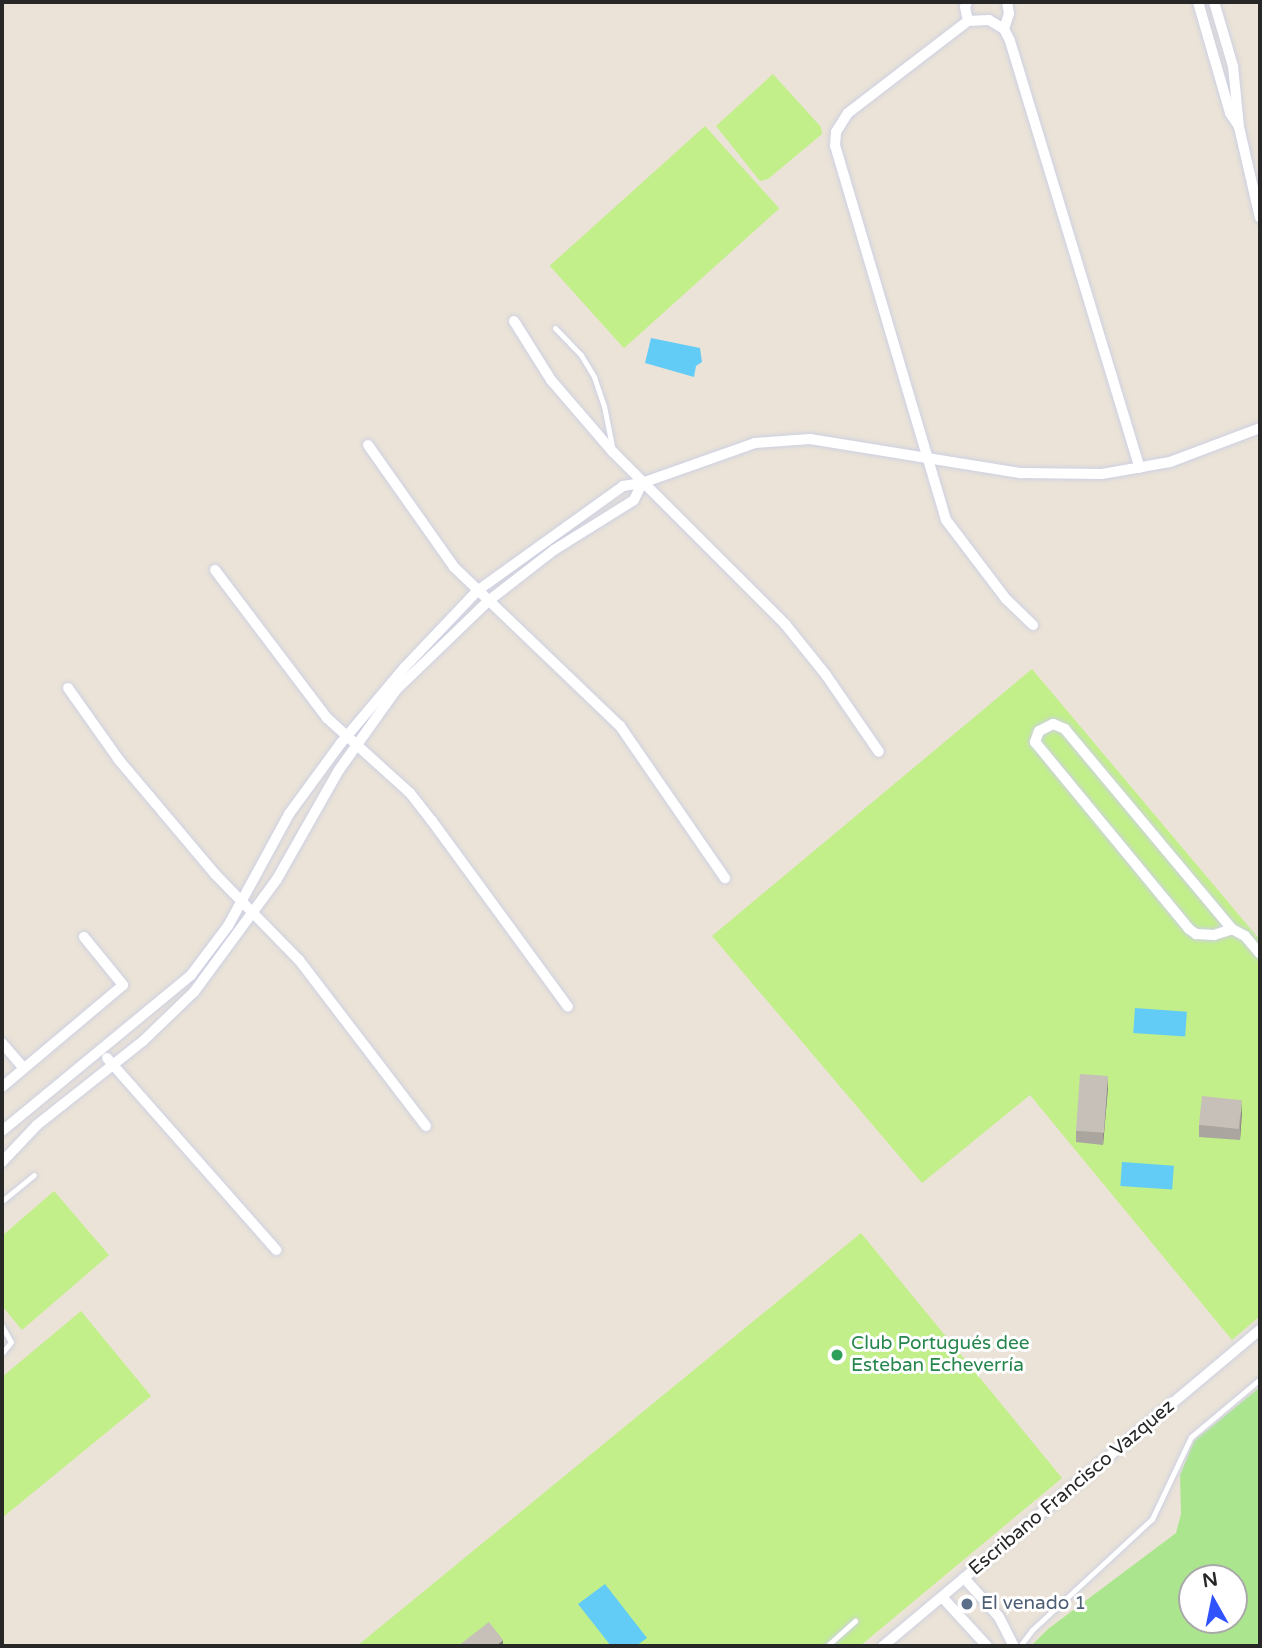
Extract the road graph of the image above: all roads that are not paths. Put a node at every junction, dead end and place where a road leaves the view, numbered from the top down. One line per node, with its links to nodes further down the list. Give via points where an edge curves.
1 (967, 2): 5 (street)
2 (1007, 2): 6 (street)
3 (1198, 2): 7 (street, via 1230,113)
4 (1214, 2): 7 (street, via 1233,66)
5 (968, 21): 6 (street, via 989,20); 14 (street, via 848,113 836,132 835,146)
6 (1004, 29): 15 (street)
7 (1239, 127): 8 (street)
8 (1260, 218)
9 (514, 321): 13 (street, via 551,380)
10 (555, 328): 13 (lane, via 581,355 594,377)
11 (1260, 428): 15 (street, via 1170,462)
12 (368, 445): 18 (street, via 454,567)
13 (613, 452): 16 (street)
14 (929, 457): 15 (street, via 1021,473 1102,474); 16 (street, via 810,439 755,443); 20 (street, via 946,520 1006,599)
15 (1140, 468)
16 (642, 484): 18 (street, via 623,486); 19 (street, via 634,500 554,550); 24 (street, via 785,624)
17 (215, 570): 22 (street, via 327,718)
18 (477, 590): 19 (street); 22 (street)
19 (487, 602): 23 (street, via 396,690); 25 (street, via 620,726)
20 (1033, 625)
21 (68, 688): 26 (street, via 119,760)
22 (347, 736): 23 (street); 26 (street, via 289,814)
23 (357, 745): 27 (street); 31 (street, via 410,793)
24 (879, 752)
25 (725, 878)
26 (242, 902): 27 (street); 33 (street, via 191,975)
27 (253, 913): 34 (street, via 194,992 143,1041); 37 (street, via 299,961)
28 (1233, 929): 28 (street, via 1214,934 1196,934 1189,929 1035,742 1039,731 1053,724 1065,729); 30 (street)
29 (84, 937): 35 (street, via 123,985)
30 (1260, 954)
31 (568, 1007)
32 (2, 1043): 35 (street)
33 (100, 1050): 34 (street); 38 (street)
34 (111, 1063): 39 (street, via 37,1125); 42 (street)
35 (24, 1068): 36 (street)
36 (2, 1087)
37 (426, 1126)
38 (2, 1131)
39 (2, 1162)
40 (34, 1175): 41 (lane)
41 (2, 1201)
42 (276, 1250)
43 (2, 1326): 45 (lane, via 11,1342)
44 (1260, 1330): 47 (street, Escribano Francisco Vazquez)
45 (2, 1353)
46 (1260, 1378): 54 (lane, via 1191,1437 1152,1519)
47 (964, 1578): 48 (street, Escribano Francisco Vazquez); 53 (street, via 999,1617)
48 (942, 1597): 51 (street, Escribano Francisco Vazquez); 52 (street)
49 (855, 1621): 50 (lane)
50 (827, 1646)
51 (883, 1646)
52 (987, 1646)
53 (1014, 1646)
54 (1020, 1646)

